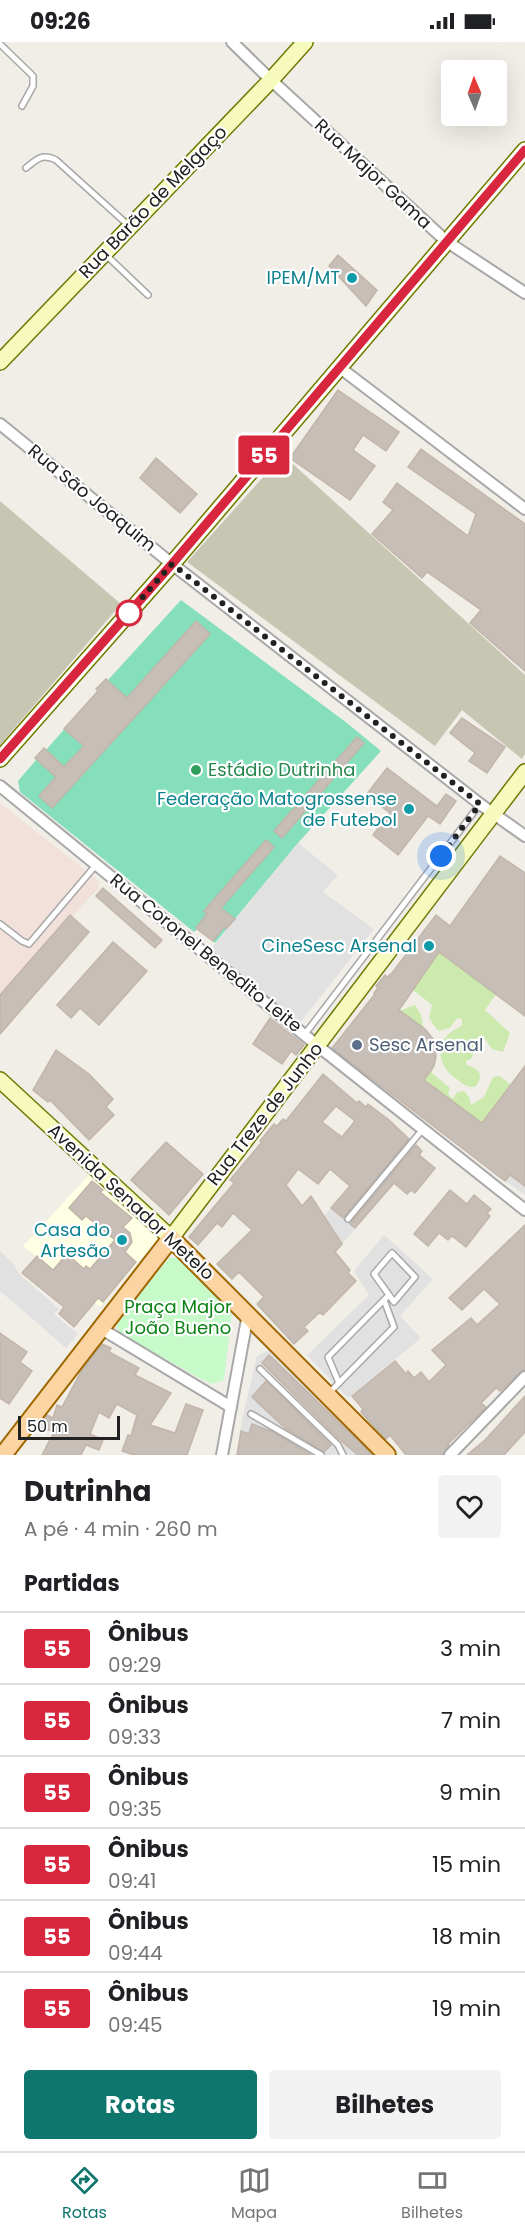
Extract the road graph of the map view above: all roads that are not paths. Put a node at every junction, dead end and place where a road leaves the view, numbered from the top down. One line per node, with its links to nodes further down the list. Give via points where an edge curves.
1 (232, 42): 4 (street, Rua Major Gama)
2 (305, 42): 4 (street, Rua Barão de Melgaço)
3 (0, 44): 5 (lane, via 33,76 33,86)
4 (271, 80): 8 (street, Rua Barão de Melgaço); 9 (street, Rua Major Gama)
5 (22, 106)
6 (525, 150): 9 (street)
7 (26, 168): 8 (lane, via 40,156 56,160)
8 (129, 226): 10 (street, Rua Barão de Melgaço)
9 (446, 241): 11 (street, Rua Major Gama); 14 (street)
10 (104, 252): 12 (lane); 13 (street, Rua Barão de Melgaço)
11 (525, 293)
12 (148, 295)
13 (0, 362)
14 (339, 367): 16 (street); 17 (street)
15 (0, 424): 17 (street, Rua São Joaquim)
16 (525, 509)
17 (172, 564): 18 (street); 21 (street, Rua São Joaquim)
18 (0, 759)
19 (525, 772): 22 (street, Rua Treze de Junho)
20 (0, 786): 24 (street, Rua Coronel Benedito Leite)
21 (480, 804): 22 (street, Rua São Joaquim); 26 (lane, Rua Treze de Junho)
22 (492, 814): 23 (street, Rua São Joaquim); 27 (street, Rua Treze de Junho)
23 (525, 836)
24 (97, 864): 25 (lane, via 29,944); 26 (street, Rua Coronel Benedito Leite)
25 (0, 924)
26 (305, 1034): 27 (street, Rua Coronel Benedito Leite)
27 (318, 1046): 29 (street, Rua Coronel Benedito Leite); 32 (street, Rua Treze de Junho)
28 (0, 1080): 32 (street, Avenida Senador Metelo)
29 (423, 1129): 30 (street, Rua Coronel Benedito Leite); 31 (lane)
30 (525, 1210)
31 (348, 1219)
32 (171, 1238): 35 (main road, Avenida Senador Metelo); 36 (main road, Rua Treze de Junho)
33 (389, 1295): 33 (lane, via 374,1274 392,1253 415,1277 394,1302); 34 (lane)
34 (384, 1300): 39 (lane, via 328,1357); 39 (lane, via 394,1327)
35 (248, 1314): 39 (main road, Avenida Senador Metelo); 40 (street)
36 (100, 1328): 40 (street); 42 (main road, Rua Treze de Junho)
37 (260, 1369): 45 (lane)
38 (525, 1377): 47 (street)
39 (333, 1388): 46 (main road, Avenida Senador Metelo)
40 (231, 1407): 43 (street)
41 (251, 1414): 44 (lane)
42 (3, 1455)
43 (222, 1455)
44 (321, 1455)
45 (344, 1455)
46 (387, 1455)
47 (450, 1455)

